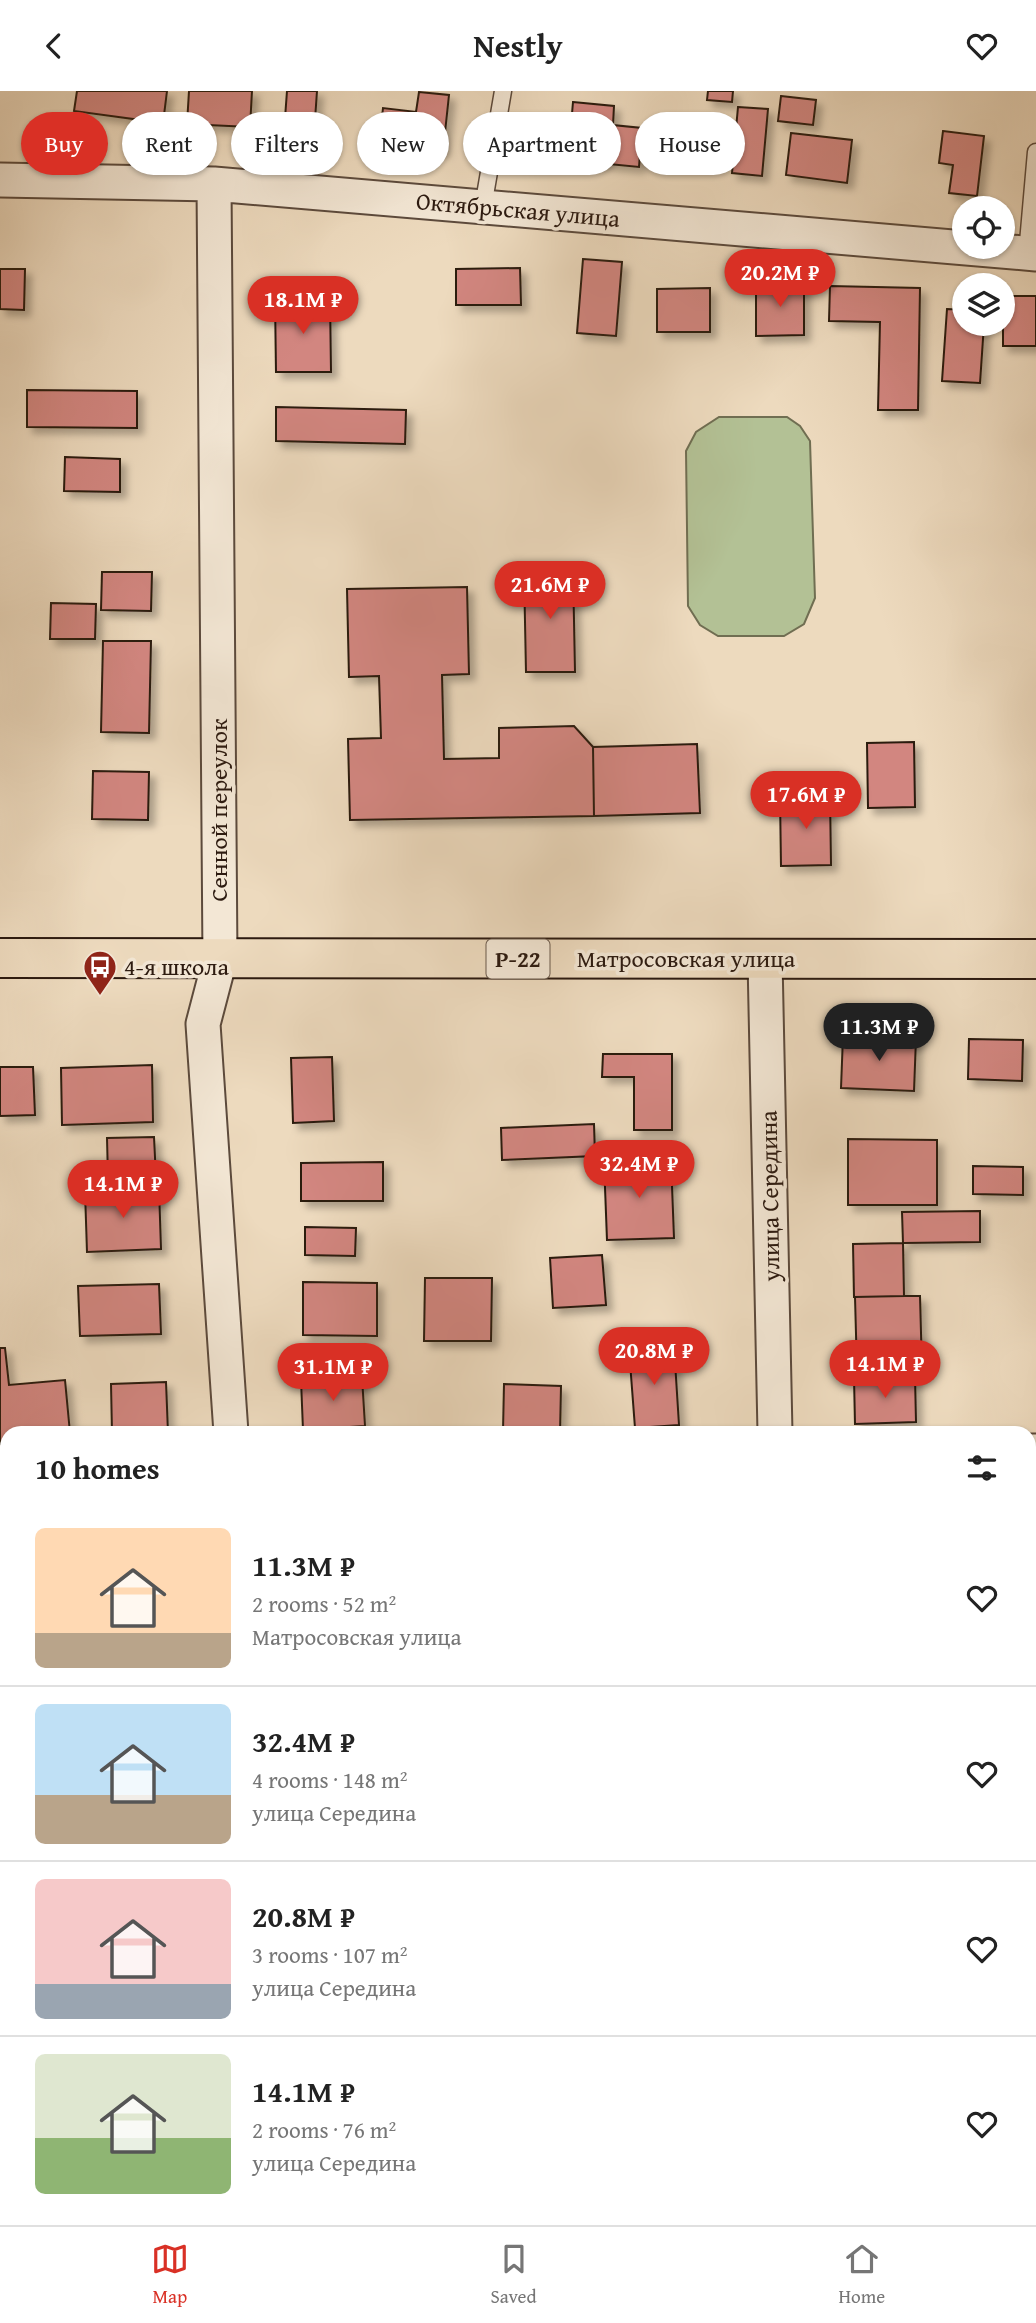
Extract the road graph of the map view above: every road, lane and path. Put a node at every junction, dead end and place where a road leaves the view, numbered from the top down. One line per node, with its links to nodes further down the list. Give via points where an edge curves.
1 (503, 91): 5 (lane)
2 (1036, 152): 6 (lane)
3 (0, 180): 4 (street, Октябрьская улица)
4 (214, 184): 5 (street, Октябрьская улица); 8 (street, Сенной переулок)
5 (483, 207): 6 (street, Октябрьская улица)
6 (1032, 254)
7 (0, 958): 8 (highway, Матросовская улица / Р-22)
8 (220, 959): 10 (highway, Матросовская улица / Р-22); 11 (street, Сенной переулок, via 203,1024)
9 (1036, 959): 10 (highway, Матросовская улица / Р-22)
10 (765, 960): 12 (street, улица Середина)
11 (232, 1426)
12 (775, 1426)

